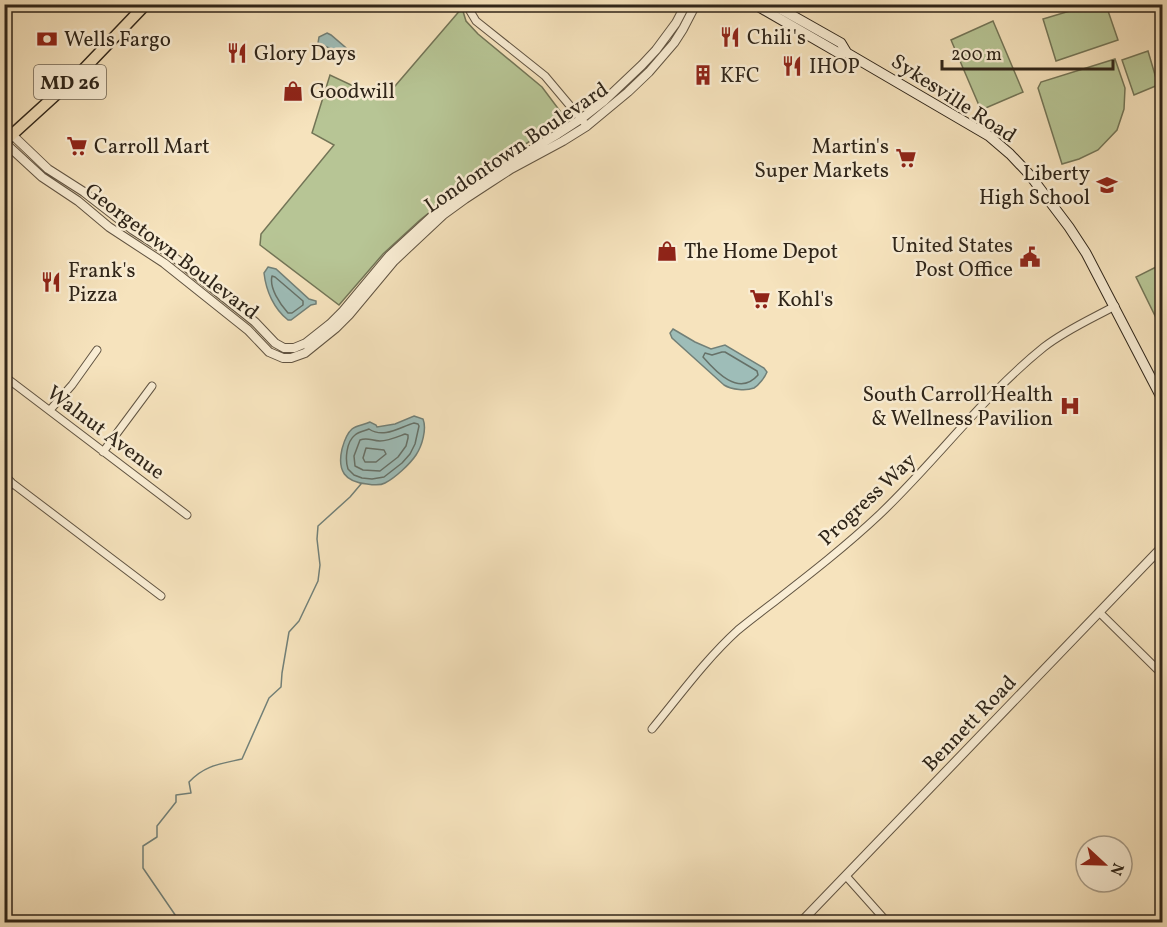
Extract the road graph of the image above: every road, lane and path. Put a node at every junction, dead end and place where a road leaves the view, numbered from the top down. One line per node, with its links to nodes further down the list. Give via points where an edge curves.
1 (146, 4): 9 (main road, MD 26, via 82,71)
2 (469, 4): 8 (street, via 476,21 546,76)
3 (686, 4): 8 (street, Londontown Boulevard, via 676,24 642,65)
4 (696, 4): 8 (street, Londontown Boulevard, via 683,29 639,82)
5 (754, 4): 7 (main road, Sykesville Road, via 837,52)
6 (772, 4): 7 (main road, Sykesville Road, via 841,43)
7 (847, 53): 10 (main road, Sykesville Road, via 970,124 1010,154 1079,240)
8 (584, 122): 11 (street, Londontown Boulevard, via 563,141 511,169 443,215 394,261 349,315)
9 (6, 136): 11 (street, Georgetown Boulevard, via 170,254 280,346 300,346)
10 (1115, 306): 15 (main road, Sykesville Road); 26 (street, Progress Way, via 1058,337 1031,359 878,516 717,650)
11 (321, 336)
12 (97, 350): 16 (street)
13 (4, 376): 16 (street, Walnut Avenue)
14 (152, 386): 17 (street)
15 (1162, 399)
16 (50, 410): 17 (street, Walnut Avenue)
17 (103, 452): 21 (street, Walnut Avenue)
18 (4, 475): 19 (street)
19 (12, 483): 20 (street); 23 (street)
20 (4, 492)
21 (188, 515)
22 (1162, 547): 24 (street, Bennett Road)
23 (161, 597)
24 (1100, 613): 25 (street); 27 (street, Bennett Road)
25 (1162, 674)
26 (652, 729)
27 (846, 876): 28 (street, Bennett Road); 29 (street)
28 (801, 922)
29 (887, 922)

